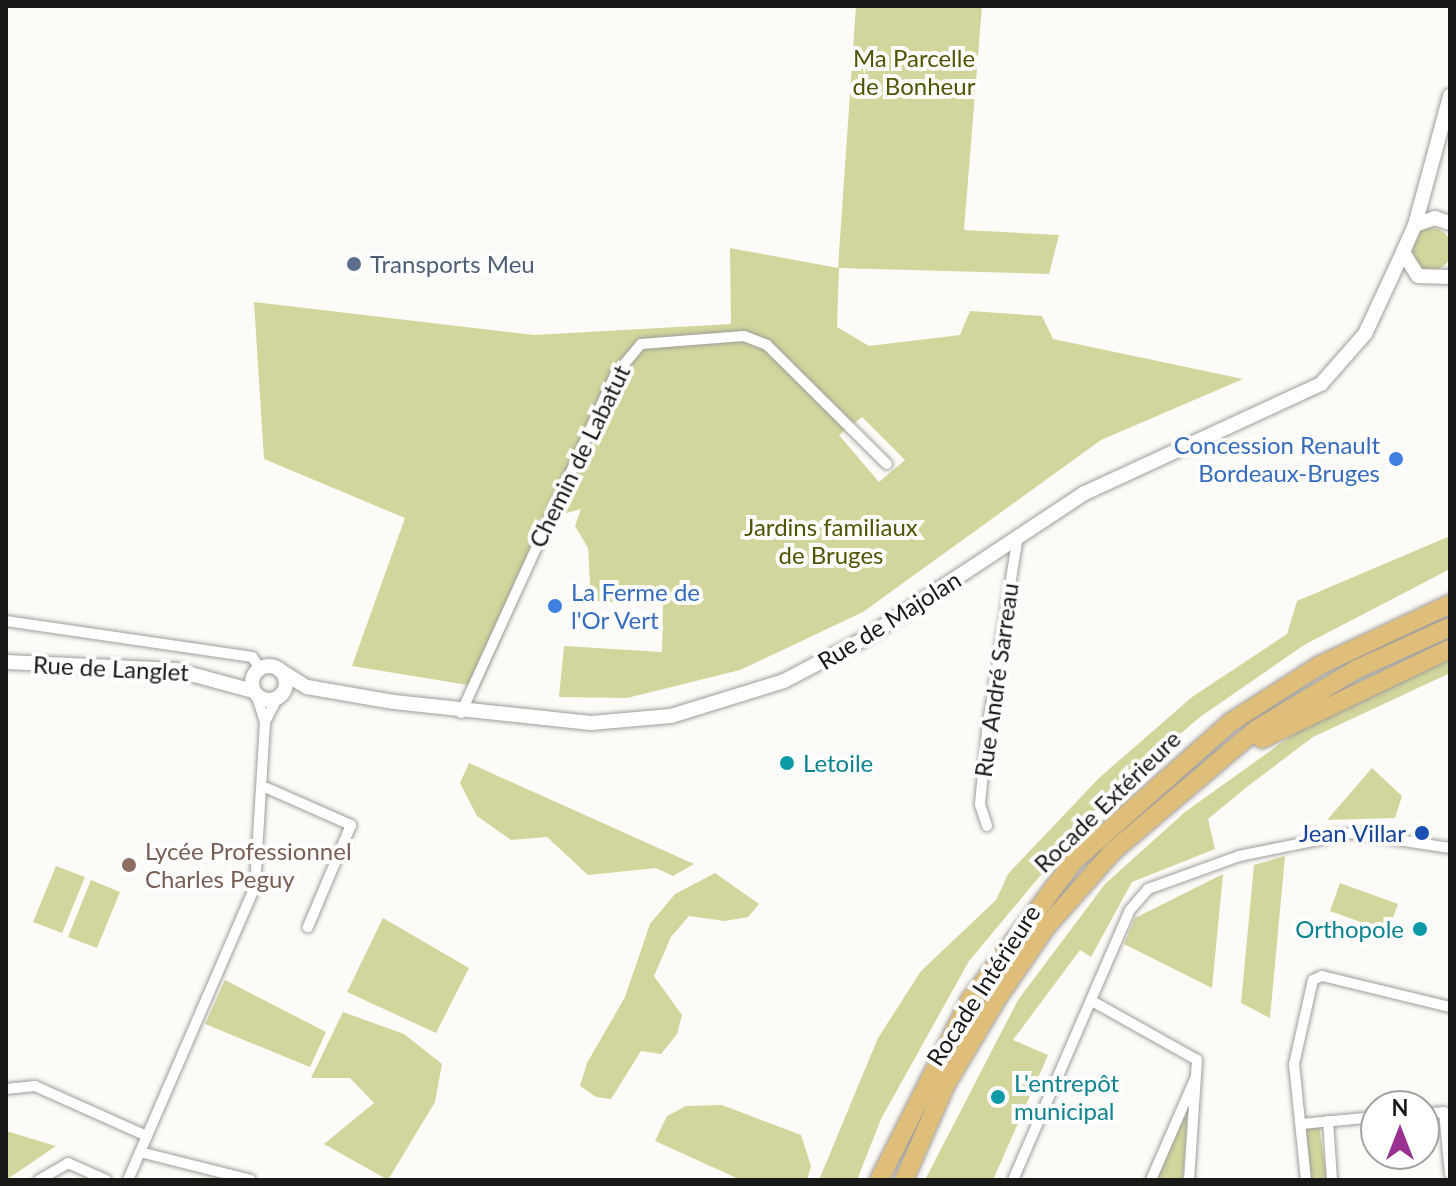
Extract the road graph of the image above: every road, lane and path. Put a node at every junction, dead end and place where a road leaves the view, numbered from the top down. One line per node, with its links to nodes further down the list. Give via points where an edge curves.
1 (1450, 96): 2 (street, Rue de Majolan)
2 (1429, 175): 3 (street, via 1435,202); 4 (street, Rue de Majolan)
3 (1450, 222): 4 (street)
4 (1415, 225): 5 (street, Rue de Majolan)
5 (1403, 252): 7 (street, via 1410,270); 8 (street, Rue de Majolan)
6 (1450, 277): 7 (street)
7 (1427, 280): 8 (street)
8 (1384, 292): 10 (street, Rue de Majolan, via 1365,334 1321,384 1153,458)
9 (887, 464): 22 (street, Chemin de Labatut, via 767,345 744,336 641,344 615,375)
10 (1018, 535): 22 (street, Rue de Majolan, via 837,655 746,696 671,716 602,723); 26 (street, Rue André Sarreau, via 986,746 980,804)
11 (1450, 604): 45 (highway, Rocade Extérieure, via 1320,665 1252,708 1165,773 1093,842 1045,894 970,1000)
12 (6, 621): 16 (street, via 252,657)
13 (1450, 627): 25 (highway, Rocade Intérieure, via 1289,709)
14 (1450, 649): 25 (highway, via 1335,699)
15 (6, 662): 18 (street, Rue de Langlet)
16 (260, 668): 17 (street, Rue de Langlet); 18 (street, Rue de Langlet); 20 (street)
17 (281, 671): 19 (street, Rue de Majolan); 21 (street)
18 (216, 675): 20 (street, Rue de Langlet)
19 (307, 687): 21 (street, Rue de Majolan); 22 (street, Rue de Majolan)
20 (254, 692): 21 (street, Rue de Langlet); 23 (street)
21 (280, 696): 23 (street)
22 (461, 713)
23 (265, 722): 24 (street)
24 (267, 788): 28 (street, via 351,825); 37 (street, via 245,915)
25 (1175, 794): 46 (highway, Rocade Intérieure, via 1081,885 1015,970 946,1084)
26 (987, 826)
27 (1450, 848): 29 (street, via 1375,833 1330,836 1158,882 1130,910)
28 (308, 927)
29 (1092, 1001): 31 (street, via 1193,1056); 47 (street)
30 (1450, 1007): 36 (street, via 1317,976 1294,1064)
31 (1198, 1072): 48 (street); 49 (street)
32 (6, 1089): 37 (street, via 35,1086)
33 (1447, 1112): 38 (street)
34 (1360, 1118): 35 (street)
35 (1328, 1121): 36 (street); 51 (street)
36 (1301, 1124): 50 (street)
37 (147, 1136): 39 (street)
38 (1449, 1147): 40 (street)
39 (140, 1152): 43 (street); 44 (street)
40 (1450, 1174)
41 (39, 1180): 42 (street, via 68,1163)
42 (106, 1180)
43 (128, 1180)
44 (251, 1180)
45 (879, 1180)
46 (904, 1180)
47 (1013, 1180)
48 (1151, 1180)
49 (1189, 1180)
50 (1306, 1180)
51 (1332, 1180)

